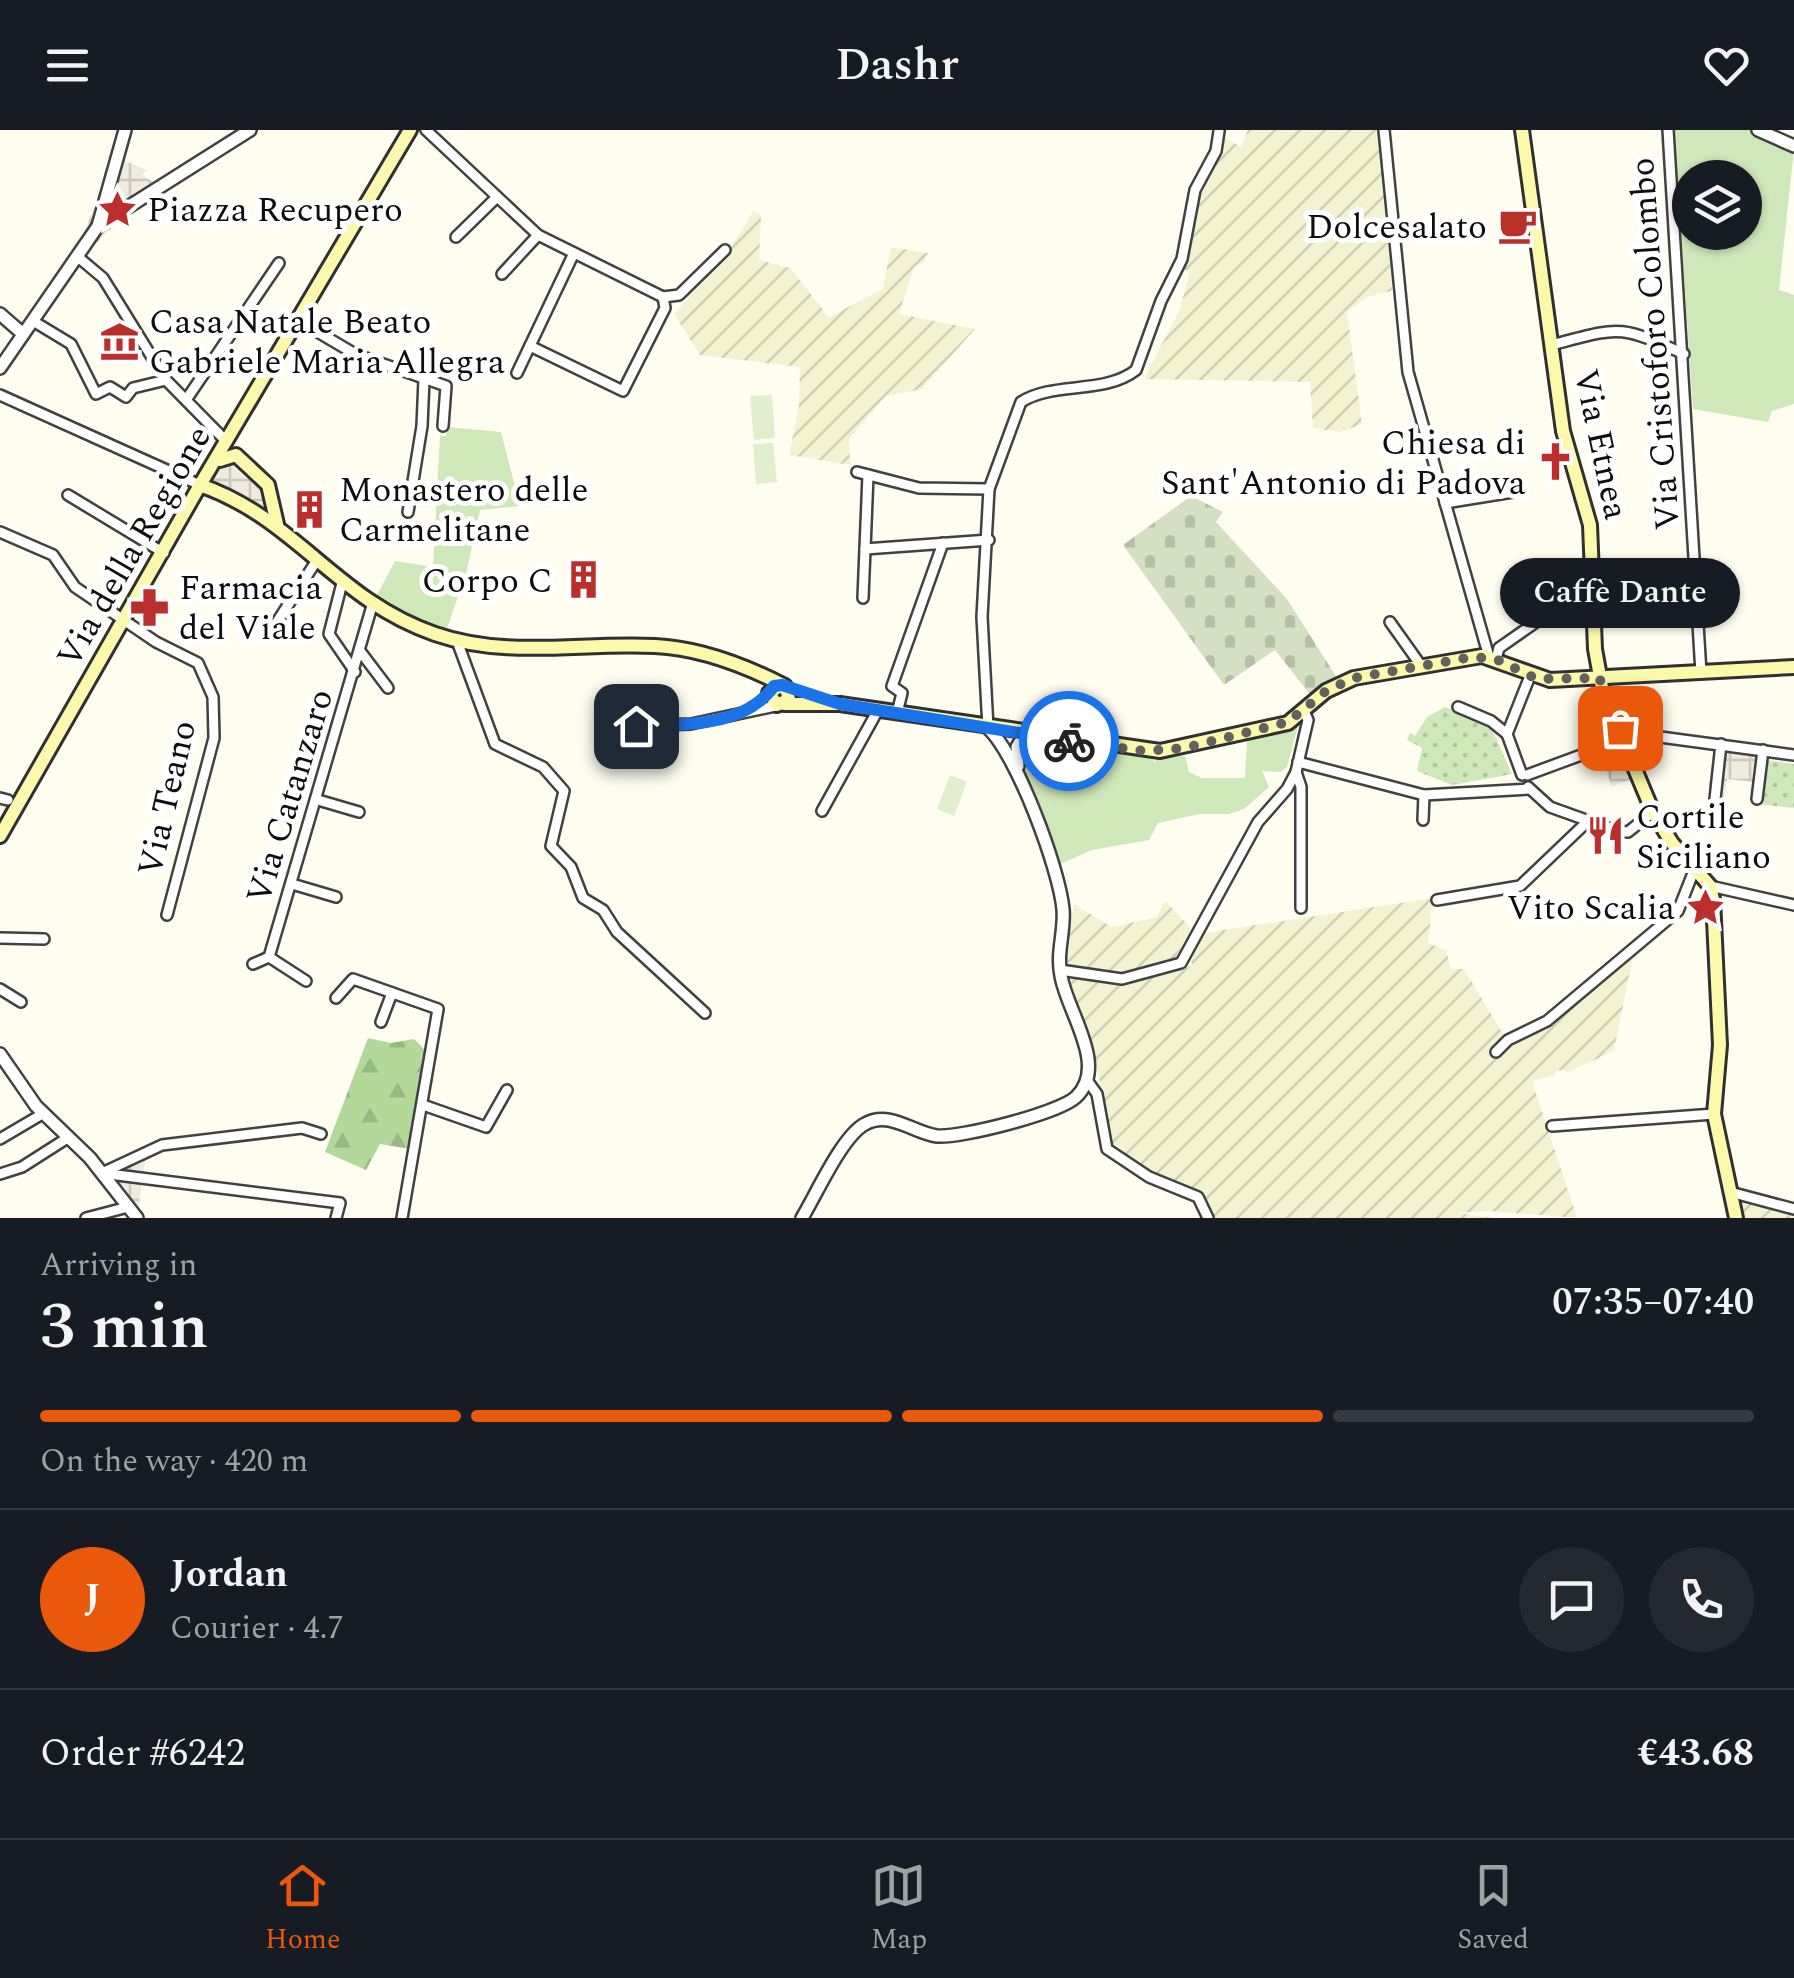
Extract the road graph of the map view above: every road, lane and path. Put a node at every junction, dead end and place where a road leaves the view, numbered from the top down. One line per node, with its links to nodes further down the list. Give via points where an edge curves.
1 (125, 130): 12 (street)
2 (250, 130): 12 (street)
3 (410, 130): 23 (main road, Via della Regione)
4 (426, 130): 11 (street)
5 (1219, 130): 42 (street, via 1191,204 1188,241 1142,362 1110,382 1023,399)
6 (1384, 130): 46 (street, via 1404,352)
7 (1522, 130): 25 (main road, Via Etnea)
8 (1758, 130): 10 (street)
9 (1668, 131): 27 (street, Via Cristoforo Colombo)
10 (1794, 146)
11 (497, 197): 13 (street); 14 (street)
12 (98, 226): 16 (street)
13 (538, 235): 17 (street); 19 (street)
14 (456, 236)
15 (725, 250): 20 (street, via 688,289)
16 (80, 253): 22 (street); 31 (street)
17 (574, 253): 20 (street); 26 (street)
18 (279, 263): 33 (street)
19 (502, 274)
20 (664, 298): 26 (street, via 665,308 622,390)
21 (0, 314): 24 (street)
22 (32, 321): 24 (street); 31 (street, via 71,344 96,394 110,387 126,397 133,388)
23 (299, 321): 30 (street, via 355,354); 34 (main road, Via della Regione)
24 (24, 334): 28 (street)
25 (1551, 345): 27 (street, via 1614,328); 57 (main road, Via Etnea, via 1563,431 1590,525)
26 (530, 346): 29 (street)
27 (1684, 354): 69 (street, Via Cristoforo Colombo)
28 (0, 368)
29 (517, 373)
30 (424, 378): 35 (street, via 446,386); 48 (street)
31 (166, 380): 33 (street)
32 (0, 394): 40 (street)
33 (186, 400): 37 (street)
34 (240, 422): 36 (main road, via 231,446); 37 (main road, Via della Regione)
35 (444, 426)
36 (236, 455): 37 (main road); 41 (main road)
37 (219, 456): 40 (main road, Via della Regione); 43 (main road, via 214,479)
38 (856, 472): 39 (street)
39 (868, 475): 42 (street, via 918,488); 53 (street)
40 (200, 485): 43 (main road); 54 (main road, Via della Regione)
41 (268, 486): 47 (main road, via 269,500); 49 (main road)
42 (989, 489): 51 (street)
43 (220, 492): 47 (main road)
44 (1513, 492): 46 (street)
45 (68, 495): 54 (street)
46 (1446, 504): 65 (street)
47 (254, 508): 49 (main road)
48 (408, 512)
49 (277, 524): 55 (main road)
50 (0, 532): 60 (street, Via Teano, via 59,558 75,587)
51 (988, 540): 52 (street); 79 (street, via 982,617)
52 (943, 543): 53 (street); 77 (street, via 892,686 902,692)
53 (865, 548): 58 (street)
54 (164, 552): 60 (main road, Via della Regione)
55 (317, 560): 56 (main road); 61 (street)
56 (342, 583): 59 (main road); 68 (street, Via Catanzaro, via 330,634)
57 (1592, 584): 65 (street); 71 (main road, Via Etnea)
58 (863, 598)
59 (372, 606): 63 (main road); 64 (street)
60 (124, 621): 98 (main road, Via della Regione); 106 (street, Via Teano, via 198,663 215,708 210,757)
61 (277, 622)
62 (1390, 622): 66 (street)
63 (457, 641): 73 (main road, via 536,650 676,648 736,667); 117 (street, via 495,744 543,767 564,791 550,846 570,868 583,898 604,910 617,932)
64 (360, 651): 68 (street); 72 (street)
65 (1493, 658): 66 (main road); 70 (main road)
66 (1422, 667): 76 (main road, via 1344,682)
67 (1794, 667): 69 (main road)
68 (355, 672): 91 (street, Via Catanzaro)
69 (1701, 673): 71 (main road)
70 (1530, 676): 71 (main road); 80 (street)
71 (1600, 678): 82 (main road, Via Etnea)
72 (388, 688)
73 (779, 695): 75 (main road); 78 (street, via 748,713)
74 (1458, 707): 80 (street)
75 (878, 710): 77 (main road); 93 (street)
76 (1304, 712): 81 (main road, via 1275,728 1174,750); 86 (street)
77 (896, 714): 79 (main road)
78 (636, 726)
79 (988, 728): 81 (main road)
80 (1507, 734): 88 (street)
81 (1012, 736): 87 (street); 87 (street)
82 (1625, 737): 83 (street, via 1654,734); 88 (street); 95 (main road, Via Etnea)
83 (1722, 744): 84 (street); 90 (street)
84 (1763, 750): 85 (street); 92 (street)
85 (1794, 755)
86 (1297, 767): 89 (street); 105 (street); 111 (street, via 1258,822 1181,963 1122,979)
87 (1021, 780): 111 (street, via 1062,902)
88 (1525, 782): 89 (street); 97 (street, via 1550,807)
89 (1424, 796): 96 (street)
90 (1716, 799)
91 (318, 800): 94 (street); 100 (street, Via Catanzaro)
92 (1757, 800)
93 (822, 811)
94 (359, 812)
95 (1653, 812): 97 (street, via 1628,832); 99 (main road, Via Etnea)
96 (1422, 820)
97 (1587, 822): 103 (street, via 1520,886)
98 (0, 836)
99 (1694, 868): 101 (main road, Via Etnea); 119 (street, via 1678,910 1546,1022)
100 (292, 884): 102 (street); 109 (street, Via Catanzaro)
101 (1710, 886): 104 (street); 125 (main road, via 1720,1045)
102 (336, 897)
103 (1437, 900)
104 (1794, 905)
105 (1301, 908)
106 (167, 915)
107 (0, 938): 108 (street)
108 (44, 939)
109 (269, 956): 110 (street, Via Catanzaro); 112 (street)
110 (253, 964)
111 (1060, 970): 121 (street, via 1086,1048)
112 (306, 981)
113 (0, 989): 116 (street)
114 (392, 992): 115 (street, via 353,979); 118 (street); 123 (street, via 438,1008)
115 (336, 998)
116 (21, 1002)
117 (705, 1013)
118 (380, 1022)
119 (1496, 1052)
120 (0, 1054): 124 (street)
121 (1087, 1080): 141 (street, via 1078,1096 1054,1109 946,1136 886,1119 868,1122 850,1138); 142 (street, via 1098,1094 1107,1149 1149,1177 1198,1197)
122 (507, 1090): 123 (street, via 486,1127)
123 (423, 1105): 140 (street)
124 (44, 1113): 128 (street); 129 (street)
125 (1714, 1114): 126 (street); 132 (main road)
126 (1552, 1126)
127 (321, 1134): 130 (street, via 302,1128 162,1146)
128 (68, 1136): 130 (street); 131 (street, via 22,1168)
129 (0, 1139)
130 (101, 1173): 133 (street); 135 (street)
131 (0, 1174)
132 (1730, 1192): 136 (street); 143 (main road)
133 (340, 1203): 134 (street); 139 (street)
134 (352, 1204)
135 (128, 1207): 137 (street); 138 (street)
136 (1794, 1209)
137 (86, 1218)
138 (137, 1218)
139 (336, 1218)
140 (402, 1218)
141 (802, 1218)
142 (1208, 1218)
143 (1736, 1218)

